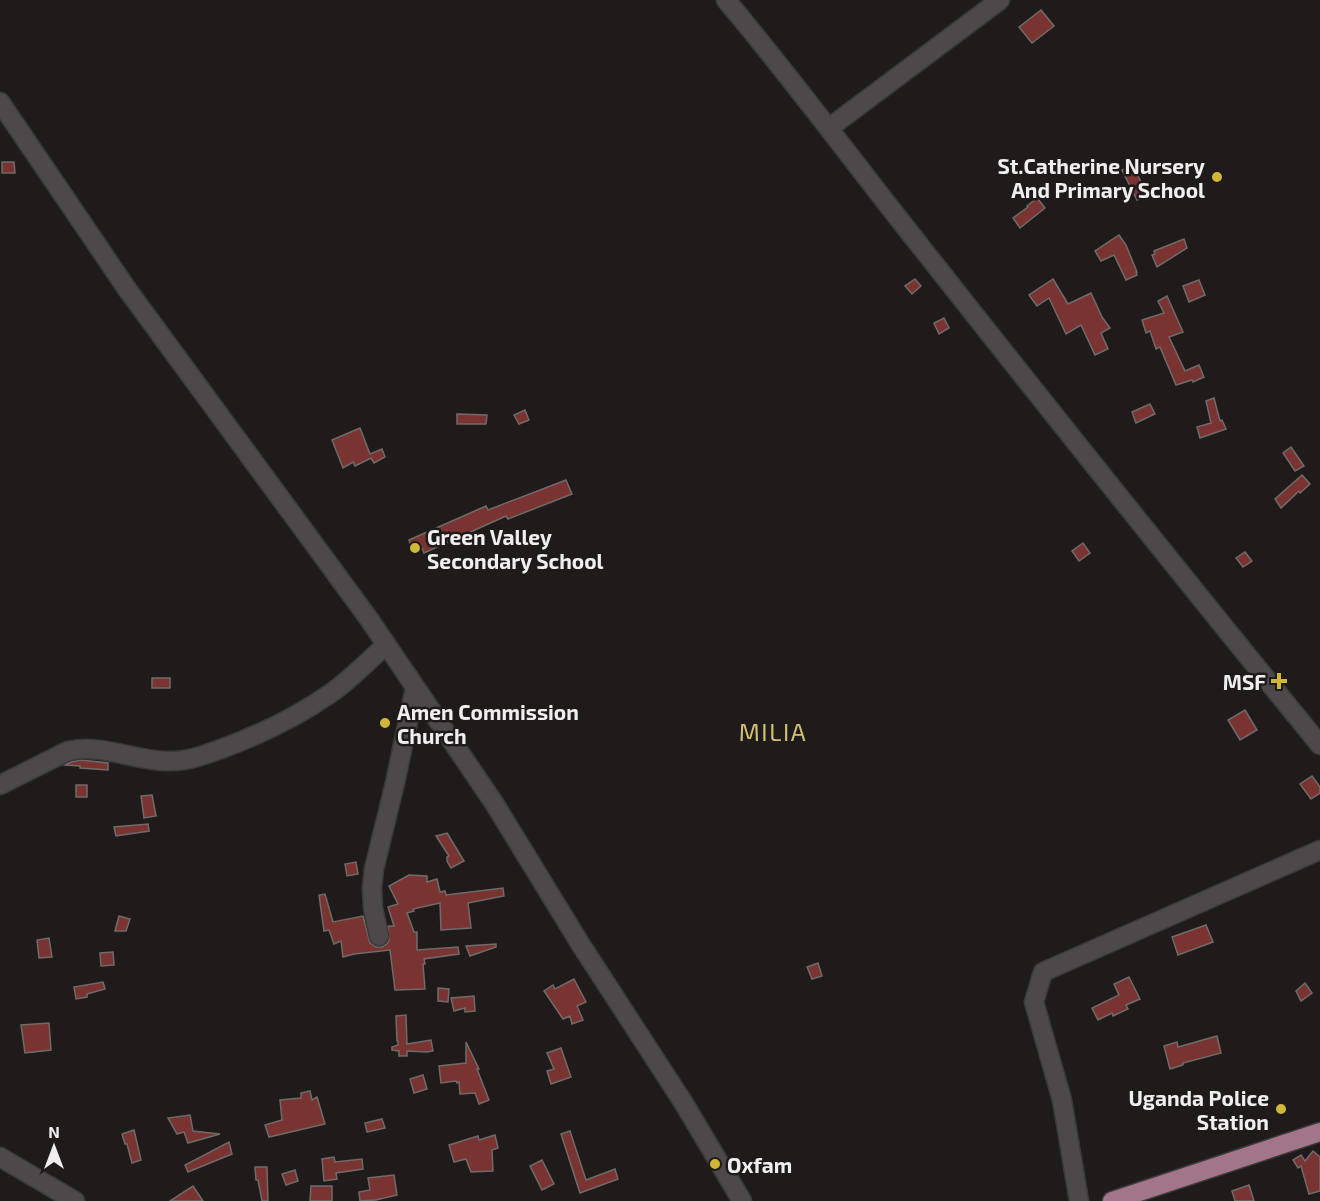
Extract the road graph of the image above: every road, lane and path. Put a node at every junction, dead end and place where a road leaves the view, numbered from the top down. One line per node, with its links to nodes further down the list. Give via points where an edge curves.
1 (726, 0): 4 (street)
2 (1000, 0): 4 (street)
3 (0, 102): 5 (street, via 127,289)
4 (829, 128): 7 (street)
5 (386, 645): 6 (street); 8 (street, via 348,681 317,702 231,745 169,762 77,749)
6 (415, 688): 10 (street, via 374,869 373,908); 14 (street, via 494,803)
7 (1320, 745)
8 (0, 785)
9 (1320, 850): 15 (street, via 1043,972 1034,1002 1062,1100)
10 (379, 936)
11 (1320, 1132): 16 (main road)
12 (0, 1156): 13 (street)
13 (75, 1201)
14 (742, 1201)
15 (1079, 1201)
16 (1112, 1201)

